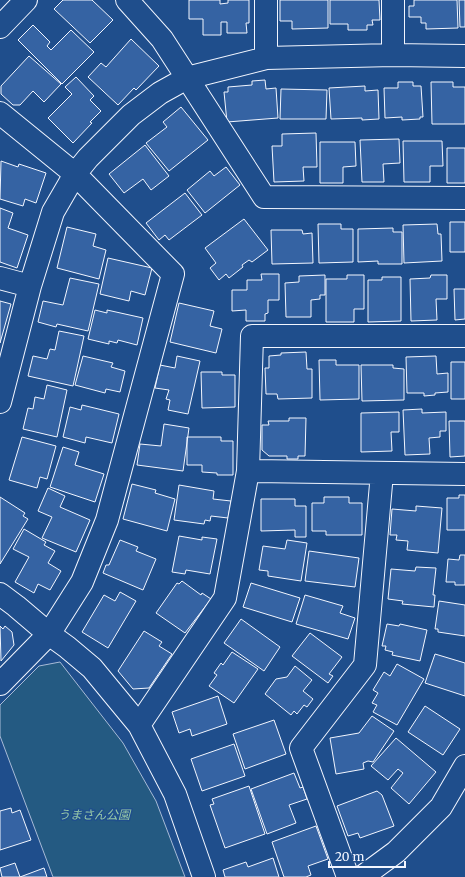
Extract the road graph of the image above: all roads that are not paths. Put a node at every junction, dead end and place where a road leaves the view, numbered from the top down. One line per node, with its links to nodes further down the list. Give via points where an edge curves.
1 (26, 0): 5 (street)
2 (127, 0): 9 (street, via 162,39)
3 (266, 0): 8 (street)
4 (393, 0): 6 (street)
5 (0, 27)
6 (393, 55): 7 (street); 8 (street)
7 (465, 56)
8 (266, 58): 9 (street)
9 (187, 78): 11 (street, via 160,93 131,115); 12 (street, via 264,197)
10 (0, 113): 11 (street)
11 (75, 174): 14 (street, via 53,212); 21 (street, via 173,274 107,520 82,582)
12 (465, 198)
13 (0, 278): 14 (street)
14 (30, 286): 16 (street)
15 (465, 336): 17 (street, via 252,336)
16 (0, 402)
17 (248, 470): 18 (street); 23 (street, via 225,598)
18 (382, 473): 19 (street); 26 (street, via 365,665 301,748)
19 (465, 474)
20 (0, 594): 21 (street)
21 (49, 634): 22 (street); 23 (street, via 92,668)
22 (0, 684)
23 (139, 725): 25 (street, via 175,794)
24 (465, 766): 27 (street, via 442,807 396,852)
25 (204, 877)
26 (348, 877)
27 (362, 877)

